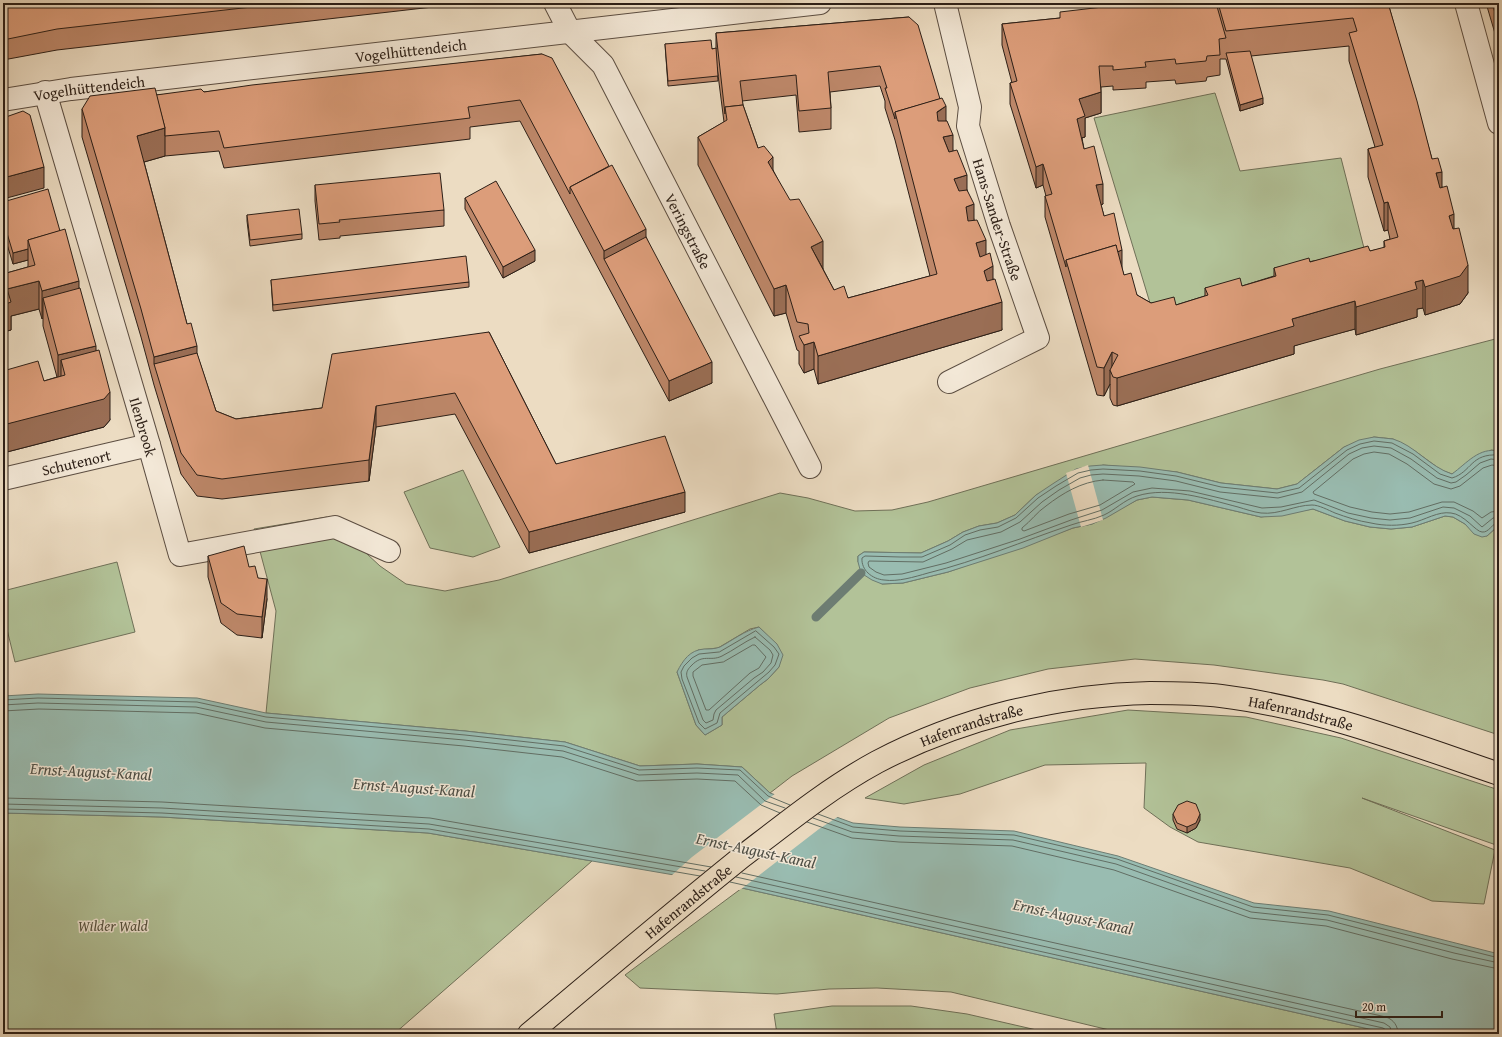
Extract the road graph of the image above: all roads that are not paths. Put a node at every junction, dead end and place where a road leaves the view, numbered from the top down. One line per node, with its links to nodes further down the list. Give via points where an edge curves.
1 (555, 3): 5 (street, Veringstraße)
2 (812, 3): 5 (street, Vogelhüttendeich)
3 (945, 3): 9 (street, Hans-Sander-Straße, via 970,107 968,126 1038,338)
4 (1466, 3): 8 (street)
5 (570, 32): 6 (street, Vogelhüttendeich); 11 (street, Veringstraße, via 603,65)
6 (44, 92): 7 (street, Vogelhüttendeich); 10 (street, Ilenbrook)
7 (3, 100)
8 (1499, 123)
9 (948, 382)
10 (149, 445): 12 (street, Schutenort); 13 (street, Ilenbrook, via 180,555 335,527)
11 (810, 468)
12 (3, 479)
13 (389, 551)
14 (1499, 774): 15 (main road, Hafenrandstraße, via 1346,722 1310,712 1220,696 1136,694 1065,700 1027,707 984,719 904,749 878,762 808,806 702,888)
15 (529, 1034)

